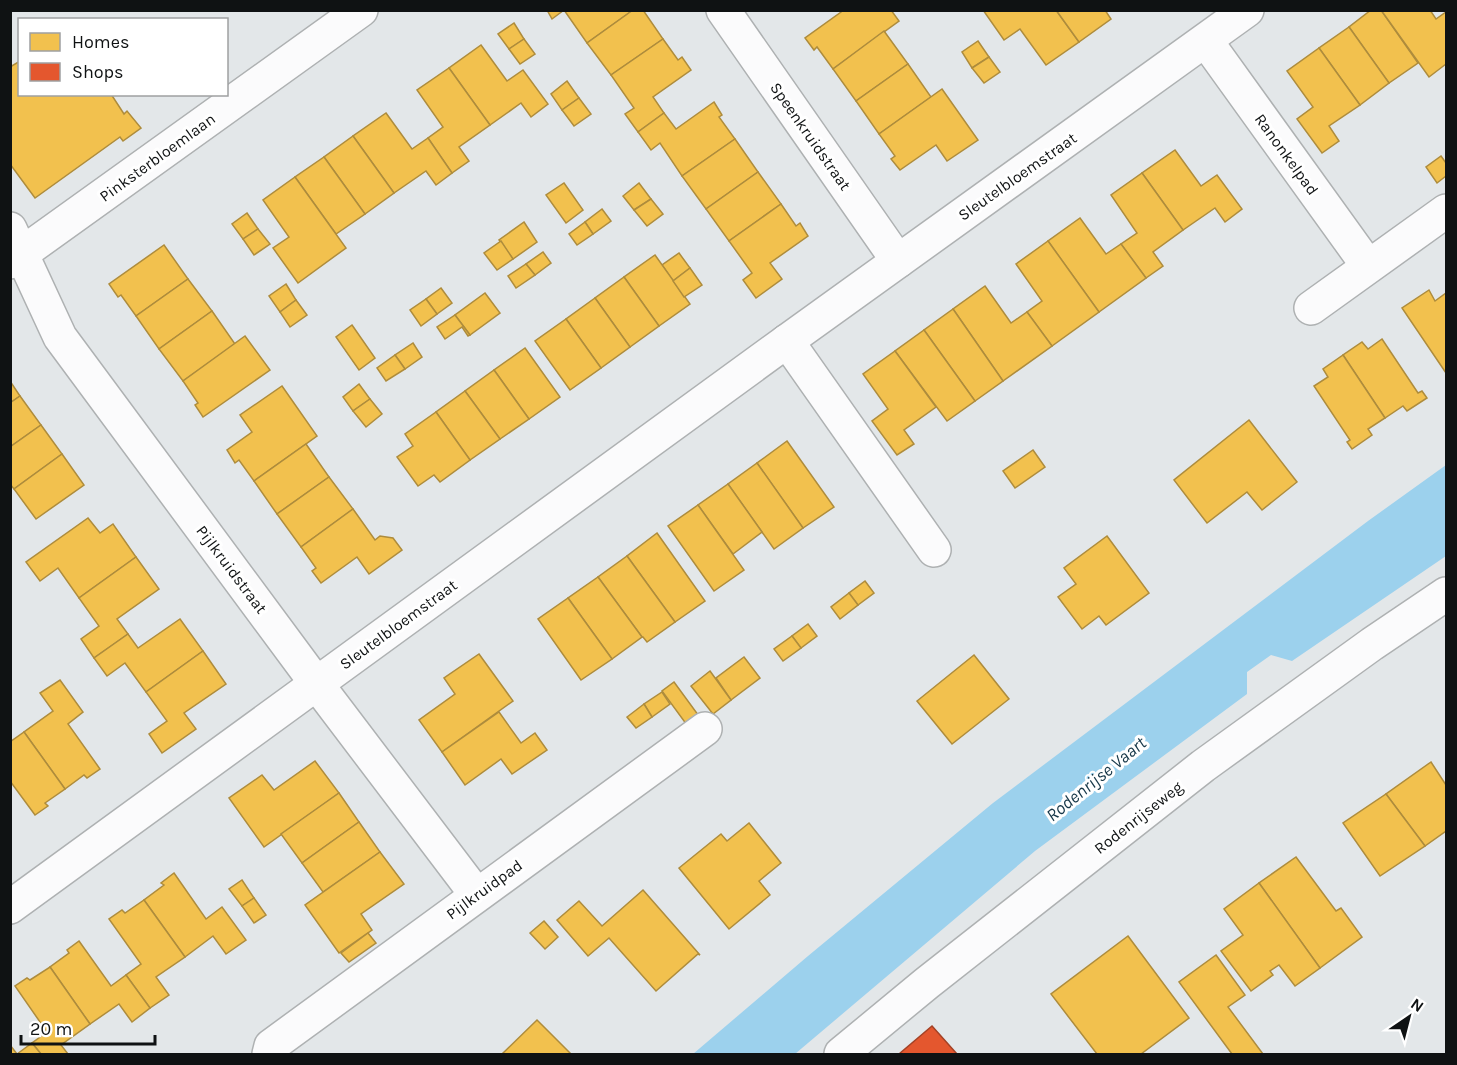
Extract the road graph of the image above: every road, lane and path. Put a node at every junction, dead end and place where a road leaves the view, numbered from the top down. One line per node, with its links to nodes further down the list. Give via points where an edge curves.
1 (361, 10): 6 (street, Pinksterbloemlaan)
2 (723, 10): 7 (street, Speenkruidstraat)
3 (1247, 10): 4 (street, Sleutelbloemstraat)
4 (1206, 41): 7 (street, Sleutelbloemstraat); 8 (street, Ranonkelpad)
5 (1446, 211): 8 (street)
6 (14, 248): 13 (street, Pijlkruidstraat, via 60,337)
7 (898, 261): 10 (street, Sleutelbloemstraat)
8 (1368, 266): 9 (street)
9 (1311, 308)
10 (787, 341): 11 (street); 13 (street, Sleutelbloemstraat)
11 (934, 550)
12 (1446, 594): 18 (street, Rodenrijseweg, via 1203,766)
13 (316, 683): 15 (street, Pijlkruidstraat); 16 (street, Sleutelbloemstraat)
14 (705, 729): 15 (street, Pijlkruidpad)
15 (476, 894): 17 (street, Pijlkruidpad, via 271,1046)
16 (10, 907)
17 (269, 1054)
18 (841, 1054)

